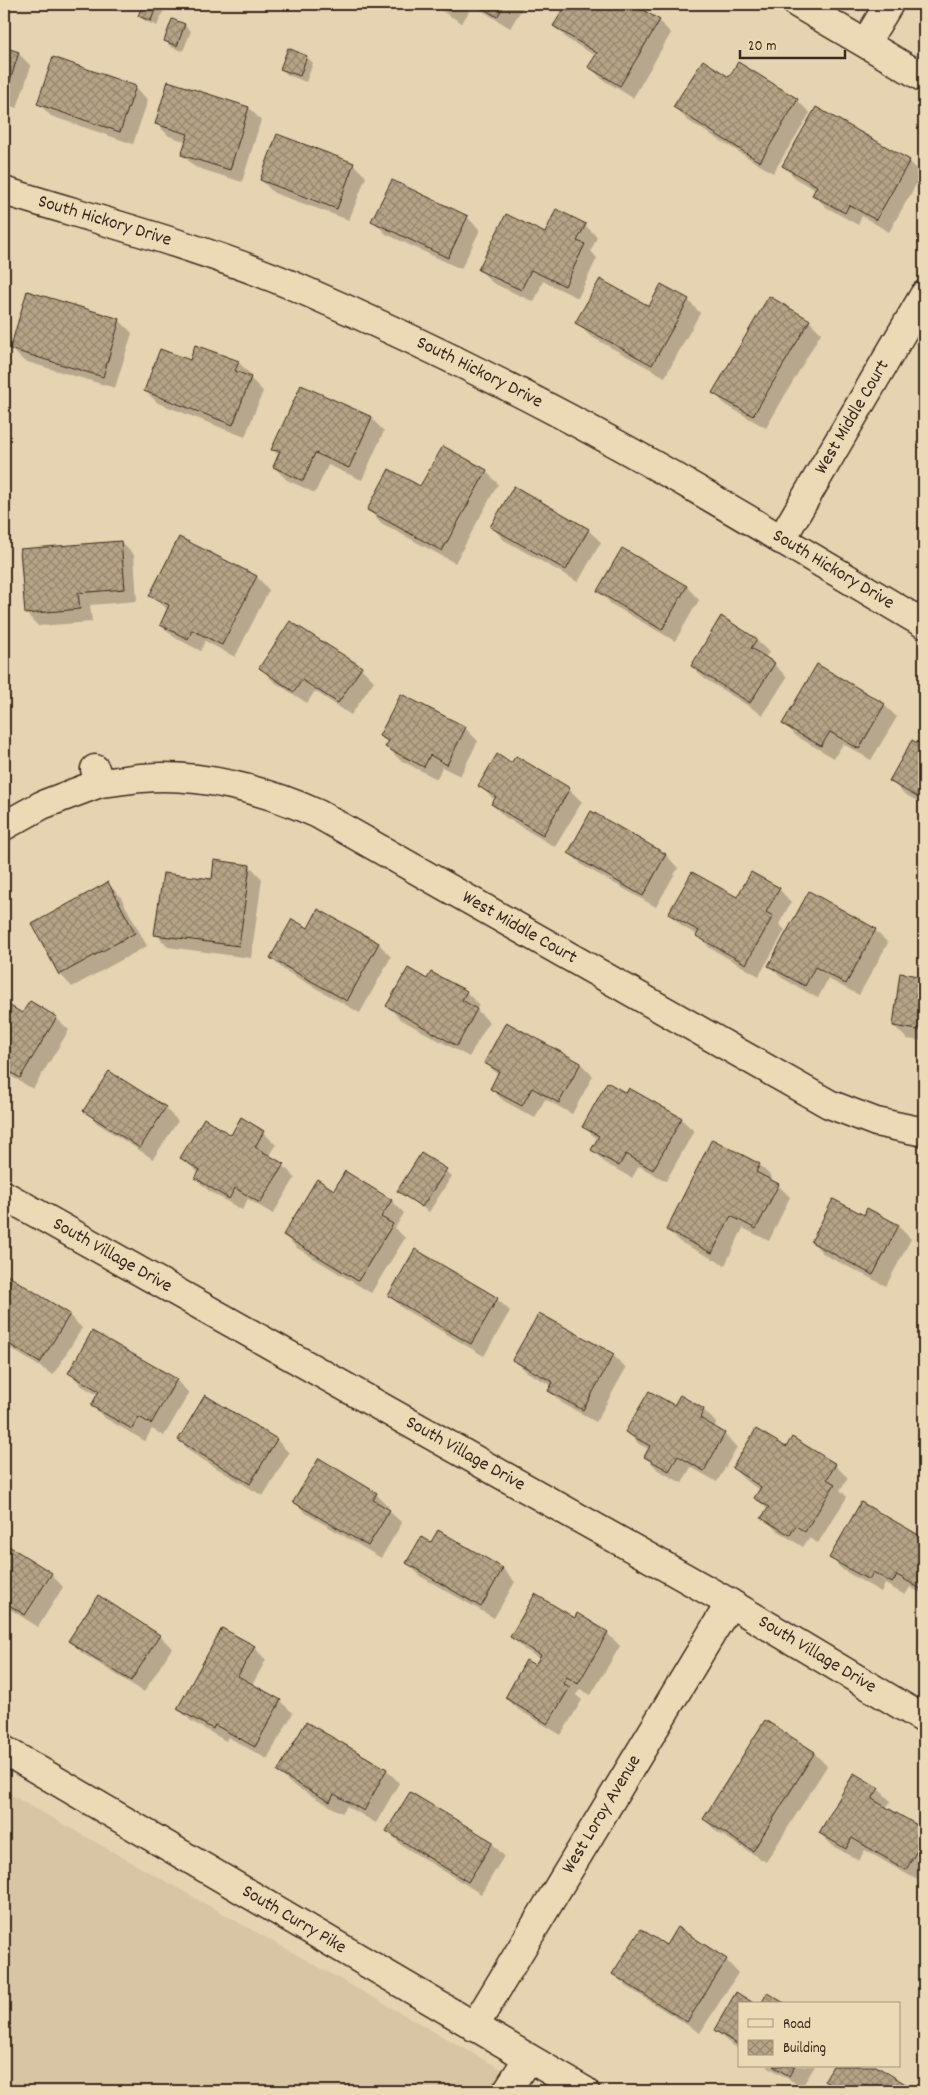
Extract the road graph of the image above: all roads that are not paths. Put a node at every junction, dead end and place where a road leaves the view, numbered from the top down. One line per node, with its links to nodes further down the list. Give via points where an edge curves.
1 (798, 4): 3 (street)
2 (889, 4): 3 (street)
3 (866, 42): 4 (street)
4 (924, 78)
5 (4, 191): 7 (street, South Hickory Drive, via 230,262 357,314 558,412)
6 (924, 295): 7 (street, West Middle Court)
7 (782, 540): 8 (street, South Hickory Drive)
8 (924, 624)
9 (4, 826): 10 (street, West Middle Court, via 98,776 201,780 282,798 318,814 829,1104 876,1122)
10 (924, 1132)
11 (4, 1195): 12 (street, South Village Drive)
12 (730, 1603): 13 (street, South Village Drive); 15 (street, West Loroy Avenue)
13 (924, 1719)
14 (4, 1750): 15 (street, South Curry Pike)
15 (474, 2027): 16 (street, South Curry Pike)
16 (528, 2058): 17 (street); 18 (street, South Curry Pike)
17 (507, 2091)
18 (585, 2091)

